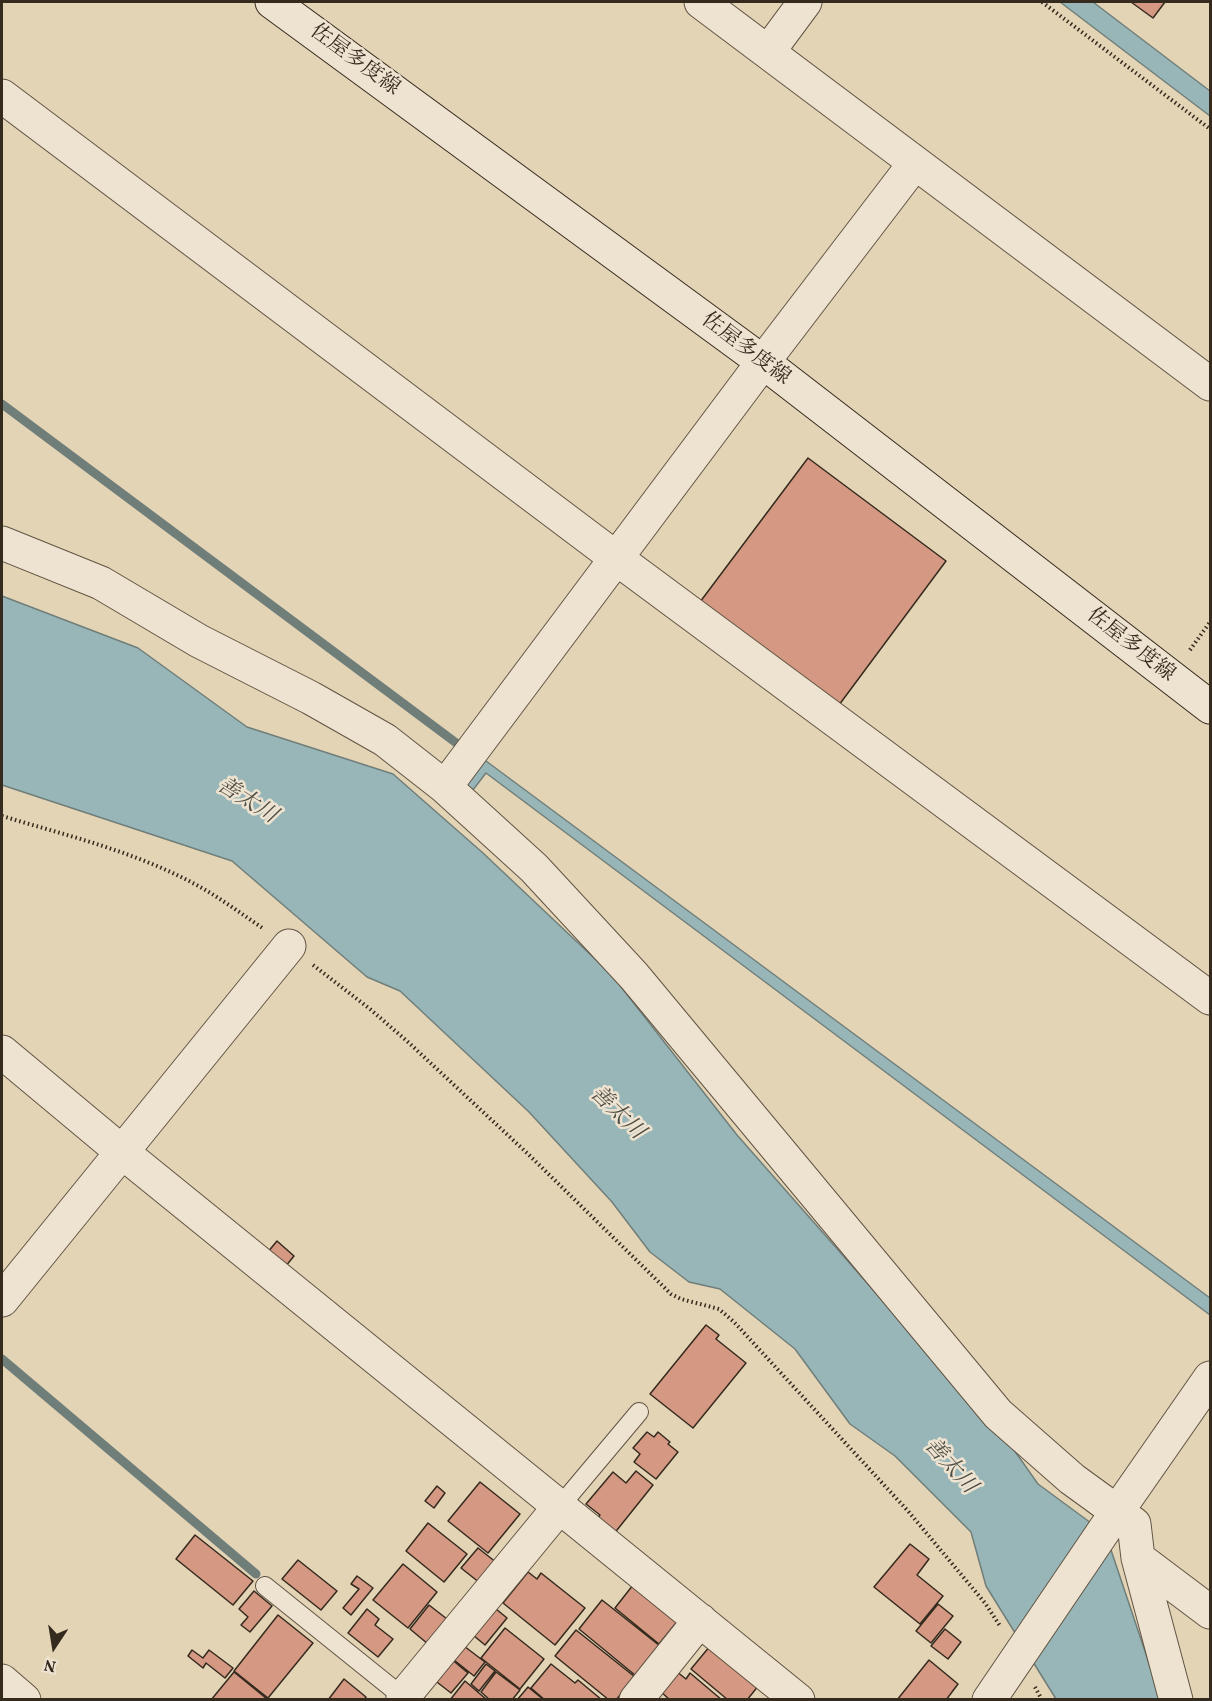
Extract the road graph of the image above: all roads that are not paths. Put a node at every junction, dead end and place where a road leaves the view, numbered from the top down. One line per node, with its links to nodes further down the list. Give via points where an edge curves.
1 (273, 2): 7 (street, 佐屋多度線)
2 (700, 2): 4 (street)
3 (805, 2): 4 (street)
4 (768, 52): 6 (street)
5 (2, 96): 10 (street)
6 (915, 163): 7 (street); 8 (street)
7 (763, 362): 10 (street); 11 (street, 佐屋多度線)
8 (1210, 384)
9 (2, 543): 12 (street, via 101,583 199,641 311,698 385,740)
10 (616, 558): 12 (street); 14 (street)
11 (1210, 707)
12 (445, 788): 21 (street, via 534,868 634,976 998,1414)
13 (289, 946): 16 (street)
14 (1210, 998)
15 (2, 1052): 16 (street)
16 (122, 1152): 17 (street); 20 (street)
17 (2, 1300)
18 (1210, 1378): 21 (street)
19 (639, 1412): 20 (lane)
20 (561, 1505): 25 (street); 27 (street)
21 (1112, 1519): 22 (street, via 1134,1524); 31 (street)
22 (1138, 1558): 24 (street); 32 (street)
23 (266, 1586): 27 (lane)
24 (1210, 1612)
25 (700, 1620): 29 (street); 30 (street)
26 (2, 1681): 28 (street)
27 (404, 1698)
28 (24, 1700)
29 (636, 1700)
30 (798, 1700)
31 (989, 1700)
32 (1176, 1700)

